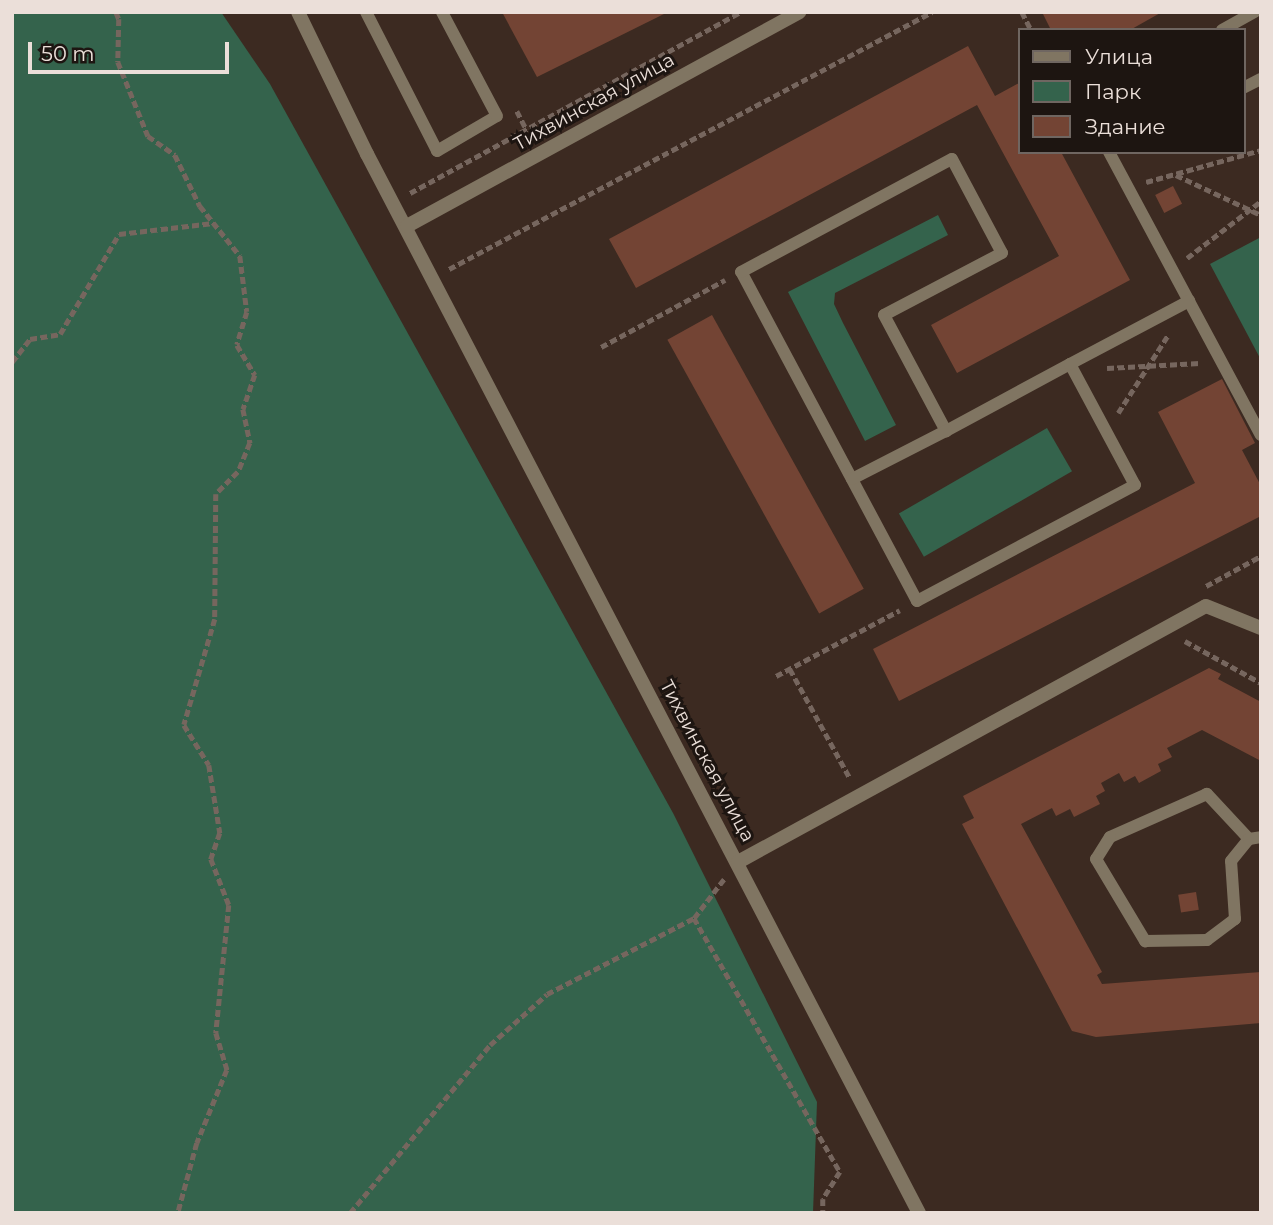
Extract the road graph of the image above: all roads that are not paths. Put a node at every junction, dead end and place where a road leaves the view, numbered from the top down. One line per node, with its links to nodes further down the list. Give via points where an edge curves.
1 (298, 12): 10 (street, Тихвинская улица)
2 (366, 12): 3 (lane, via 437,151 497,116)
3 (442, 12)
4 (800, 12): 10 (street, Тихвинская улица)
5 (1255, 12): 6 (lane)
6 (1226, 28)
7 (1261, 79): 8 (lane)
8 (1245, 87)
9 (1115, 154): 11 (lane)
10 (407, 226): 18 (street, Тихвинская улица)
11 (1189, 301): 12 (lane); 14 (lane)
12 (1070, 364): 13 (lane); 15 (lane, via 1135,485 917,601)
13 (946, 431): 15 (lane); 15 (lane, via 884,315 1002,253 953,159 741,272)
14 (1260, 434)
15 (852, 479)
16 (1261, 628): 18 (street, Тихвинская улица, via 1206,606)
17 (1255, 838): 17 (lane, via 1231,861 1235,919 1207,940 1145,941 1096,859 1110,837 1207,794)
18 (738, 862): 19 (street)
19 (919, 1213)

